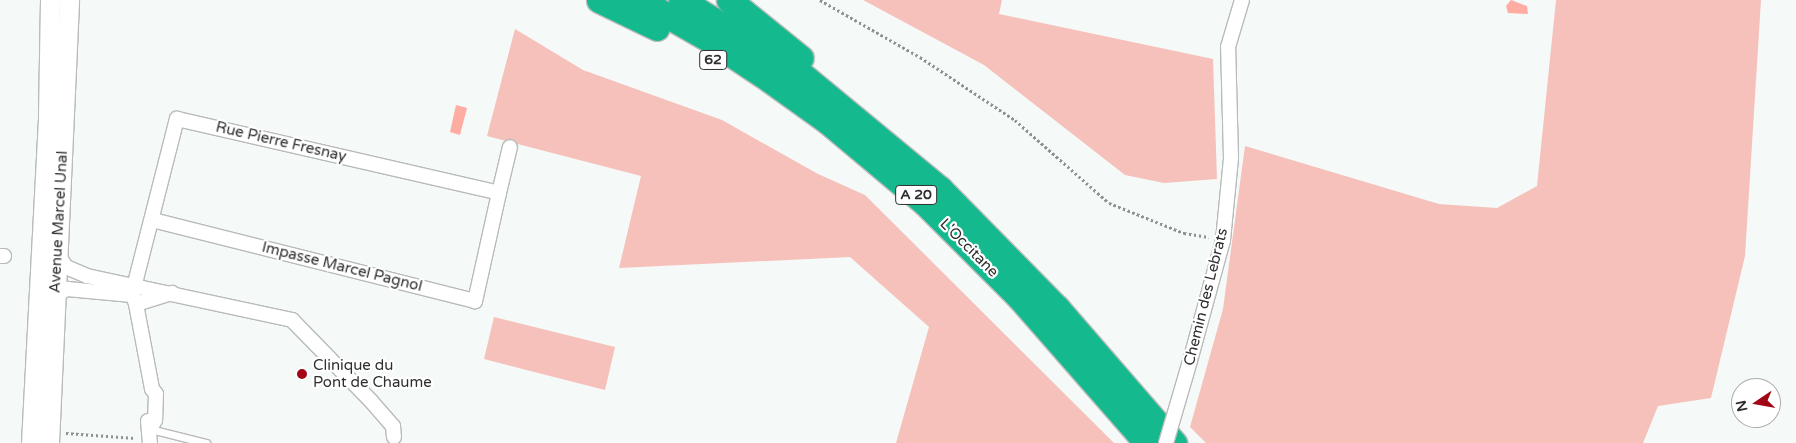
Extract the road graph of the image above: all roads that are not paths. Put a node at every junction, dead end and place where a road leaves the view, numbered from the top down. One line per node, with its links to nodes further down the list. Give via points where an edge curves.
1 (50, 0): 8 (main road, Avenue Marcel Unal)
2 (69, 0): 14 (main road, Avenue Marcel Unal)
3 (599, 0): 9 (highway, 62, via 684,42 753,84)
4 (640, 0): 9 (highway, L'Occitane / A 20, via 710,40)
5 (681, 0): 10 (highway, L'Occitane / A 20, via 801,74)
6 (729, 0): 10 (highway, via 835,86)
7 (1242, 0): 23 (street, Chemin des Lebrats, bridge, via 1228,47 1231,158 1223,240)
8 (48, 115): 15 (street, via 45,269); 20 (main road, Avenue Marcel Unal)
9 (828, 121): 22 (highway, L'Occitane / A 20, via 925,203 999,277)
10 (888, 143): 24 (highway, L'Occitane / A 20, via 1014,262)
11 (510, 147): 12 (street)
12 (499, 193): 13 (street, Rue Pierre Fresnay, via 177,118); 13 (street, Impasse Marcel Pagnol, via 475,301)
13 (153, 220): 16 (street, Rue Pierre Fresnay)
14 (58, 254): 15 (main road, Avenue Marcel Unal); 16 (street, via 66,267 76,273)
15 (60, 289): 16 (street); 17 (main road, Avenue Marcel Unal)
16 (141, 294): 18 (street, via 152,389 148,410); 19 (street, via 173,292 292,320 393,426)
17 (49, 437)
18 (150, 437): 21 (lane)
19 (397, 440)
20 (32, 443)
21 (206, 443)
22 (1147, 443)
23 (1166, 443)
24 (1174, 443)

